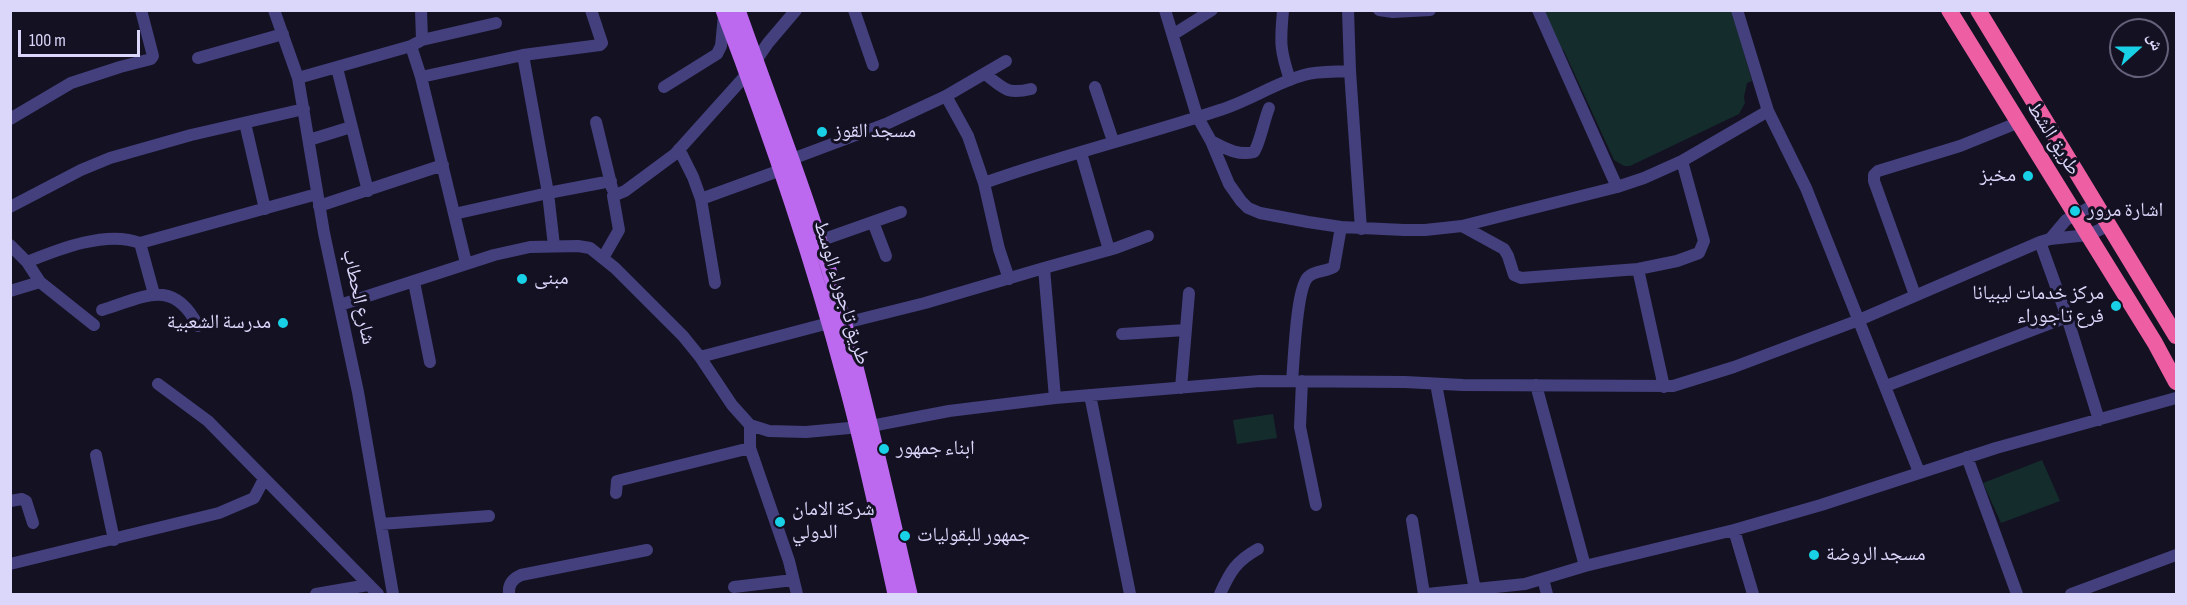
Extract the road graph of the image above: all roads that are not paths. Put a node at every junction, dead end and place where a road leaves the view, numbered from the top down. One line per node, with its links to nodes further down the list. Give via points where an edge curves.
1 (141, 10): 42 (street, via 151,59 71,83)
2 (274, 10): 19 (street, شارع الحطاب)
3 (421, 10): 21 (street)
4 (591, 10): 22 (street, via 600,45)
5 (796, 10): 24 (street)
6 (854, 10): 26 (street)
7 (1165, 10): 20 (street)
8 (1212, 10): 20 (street)
9 (1348, 10): 28 (street)
10 (1379, 10): 11 (street)
11 (1430, 10)
12 (1538, 10): 57 (street)
13 (1737, 10): 40 (street)
14 (1949, 10): 45 (highway, طريق الشط)
15 (1978, 10): 63 (highway, طريق الشط)
16 (1284, 11): 33 (street, via 1280,41)
17 (728, 12): 24 (main road); 30 (main road, طريق تاجوراء الوسط); 34 (street, via 717,54)
18 (496, 23): 21 (street)
19 (283, 34): 23 (street); 32 (street, شارع الحطاب)
20 (1174, 34): 41 (street)
21 (417, 43): 27 (street); 31 (street)
22 (523, 55): 31 (street); 59 (street)
23 (198, 58)
24 (756, 61): 30 (street); 54 (main road)
25 (1006, 61): 29 (street)
26 (873, 65)
27 (337, 68): 32 (street); 46 (street)
28 (1350, 71): 33 (street, via 1306,74); 73 (street)
29 (985, 74): 36 (street, via 1002,90 1016,93); 37 (street)
30 (746, 75): 50 (street); 54 (main road, طريق تاجوراء الوسط)
31 (421, 77): 53 (street)
32 (298, 78): 39 (street, شارع الحطاب)
33 (1290, 80): 41 (street, via 1221,110)
34 (664, 87)
35 (1095, 87): 48 (street)
36 (1031, 89)
37 (946, 96): 54 (street); 56 (street, via 968,136)
38 (1269, 108): 49 (street, via 1254,152 1235,153)
39 (304, 110): 44 (street); 47 (street, شارع الحطاب)
40 (1768, 111): 52 (street); 99 (street, via 1806,189)
41 (1197, 116): 48 (street); 49 (street)
42 (10, 119)
43 (596, 122): 55 (street)
44 (245, 123): 64 (street, via 110,158); 65 (street)
45 (2017, 123): 68 (highway, طريق الشط); 95 (street, via 1874,175)
46 (351, 127): 47 (street); 58 (street)
47 (309, 140): 62 (street, شارع الحطاب)
48 (1113, 141): 51 (street)
49 (1211, 141): 72 (street, via 1229,184 1248,208)
50 (680, 149): 60 (street); 61 (street)
51 (1081, 153): 56 (street); 81 (street)
52 (1682, 161): 57 (street); 87 (street, via 1703,246 1695,255)
53 (442, 165): 58 (street); 67 (street)
54 (786, 165): 61 (street); 76 (main road); 100 (main road, طريق تاجوراء الوسط)
55 (611, 182): 59 (street); 60 (street)
56 (984, 183): 88 (street)
57 (1617, 188): 71 (street)
58 (368, 191): 62 (street)
59 (548, 193): 67 (street); 80 (street)
60 (613, 196): 83 (street, via 619,230)
61 (701, 199): 91 (street)
62 (318, 200): 65 (street); 96 (street, شارع الحطاب)
63 (2097, 204): 68 (street); 70 (highway, طريق الشط)
64 (10, 207)
65 (265, 209): 78 (street)
66 (901, 212): 69 (street)
67 (453, 214): 85 (street)
68 (2075, 214): 74 (highway, طريق الشط); 77 (street)
69 (873, 222): 76 (street); 82 (street)
70 (2110, 225): 74 (street); 105 (highway, طريق الشط)
71 (1462, 226): 73 (street); 87 (street, via 1504,249 1518,278)
72 (1341, 227): 73 (street); 108 (street, via 1334,267 1313,273 1304,284)
73 (1361, 229)
74 (2088, 235): 77 (street); 109 (highway, طريق الشط)
75 (1148, 236): 81 (street)
76 (819, 241): 100 (main road)
77 (2045, 241): 95 (street); 98 (street)
78 (140, 243): 84 (street, via 106,238); 94 (street)
79 (10, 245): 84 (street)
80 (554, 246): 83 (street, via 590,248); 85 (street, via 530,247)
81 (1109, 250): 86 (street)
82 (886, 256)
83 (603, 258): 106 (street)
84 (27, 262): 89 (street)
85 (466, 263): 90 (street)
86 (1044, 268): 88 (street); 117 (street)
87 (1638, 269): 114 (street)
88 (1009, 279): 100 (street)
89 (40, 282): 92 (street); 101 (street)
90 (414, 282): 96 (street); 107 (street)
91 (715, 283)
92 (10, 291)
93 (1189, 293): 103 (street)
94 (154, 294): 97 (street); 102 (street, via 175,297 184,303)
95 (1915, 295): 99 (street)
96 (340, 305): 133 (street, شارع الحطاب)
97 (102, 310)
98 (2067, 317): 113 (street); 119 (street)
99 (1859, 320): 113 (street); 114 (street, via 1734,367)
100 (837, 323): 106 (street); 121 (main road, طريق تاجوراء الوسط)
101 (94, 325)
102 (198, 326)
103 (1186, 330): 104 (street); 115 (street)
104 (1122, 334)
105 (2176, 336)
106 (700, 357): 120 (street)
107 (430, 362)
108 (1297, 381): 111 (street); 115 (street); 129 (street, via 1300,427)
109 (2176, 382)
110 (158, 384): 126 (street, via 208,421)
111 (1436, 384): 112 (street); 145 (street)
112 (1536, 385): 114 (street); 140 (street)
113 (1886, 386): 125 (street)
114 (1664, 387)
115 (1181, 388): 116 (street)
116 (1090, 395): 117 (street); 153 (street)
117 (1055, 398): 121 (street)
118 (2176, 398): 119 (street)
119 (2099, 420): 124 (street)
120 (750, 425): 121 (street, via 793,433); 122 (street)
121 (864, 427): 151 (main road, طريق تاجوراء الوسط); 152 (main road)
122 (750, 448): 127 (street, via 621,480); 142 (street)
123 (96, 455): 135 (street)
124 (1967, 457): 125 (street); 159 (street)
125 (1919, 472): 134 (street)
126 (264, 479): 135 (street, via 254,498 219,513); 143 (street)
127 (615, 493)
128 (10, 501): 132 (street, via 26,501)
129 (1316, 505)
130 (489, 516): 133 (street)
131 (1412, 520): 155 (street)
132 (33, 523)
133 (381, 524): 148 (street, شارع الحطاب)
134 (1734, 530): 140 (street); 158 (street)
135 (114, 540): 139 (street)
136 (1258, 549): 154 (street, via 1236,565)
137 (647, 550): 149 (street, via 521,575 510,584)
138 (2176, 555): 160 (street)
139 (10, 564)
140 (1586, 566): 141 (street)
141 (1543, 579): 145 (street); 157 (street)
142 (793, 580): 144 (street); 150 (street)
143 (368, 585): 146 (street); 147 (street)
144 (734, 587)
145 (1475, 590): 156 (street)
146 (316, 594)
147 (378, 594)
148 (393, 594)
149 (509, 594)
150 (798, 594)
151 (895, 594)
152 (910, 594)
153 (1130, 594)
154 (1220, 594)
155 (1425, 594): 156 (street)
156 (1443, 594)
157 (1547, 594)
158 (1753, 594)
159 (2017, 594)
160 (2071, 594)

